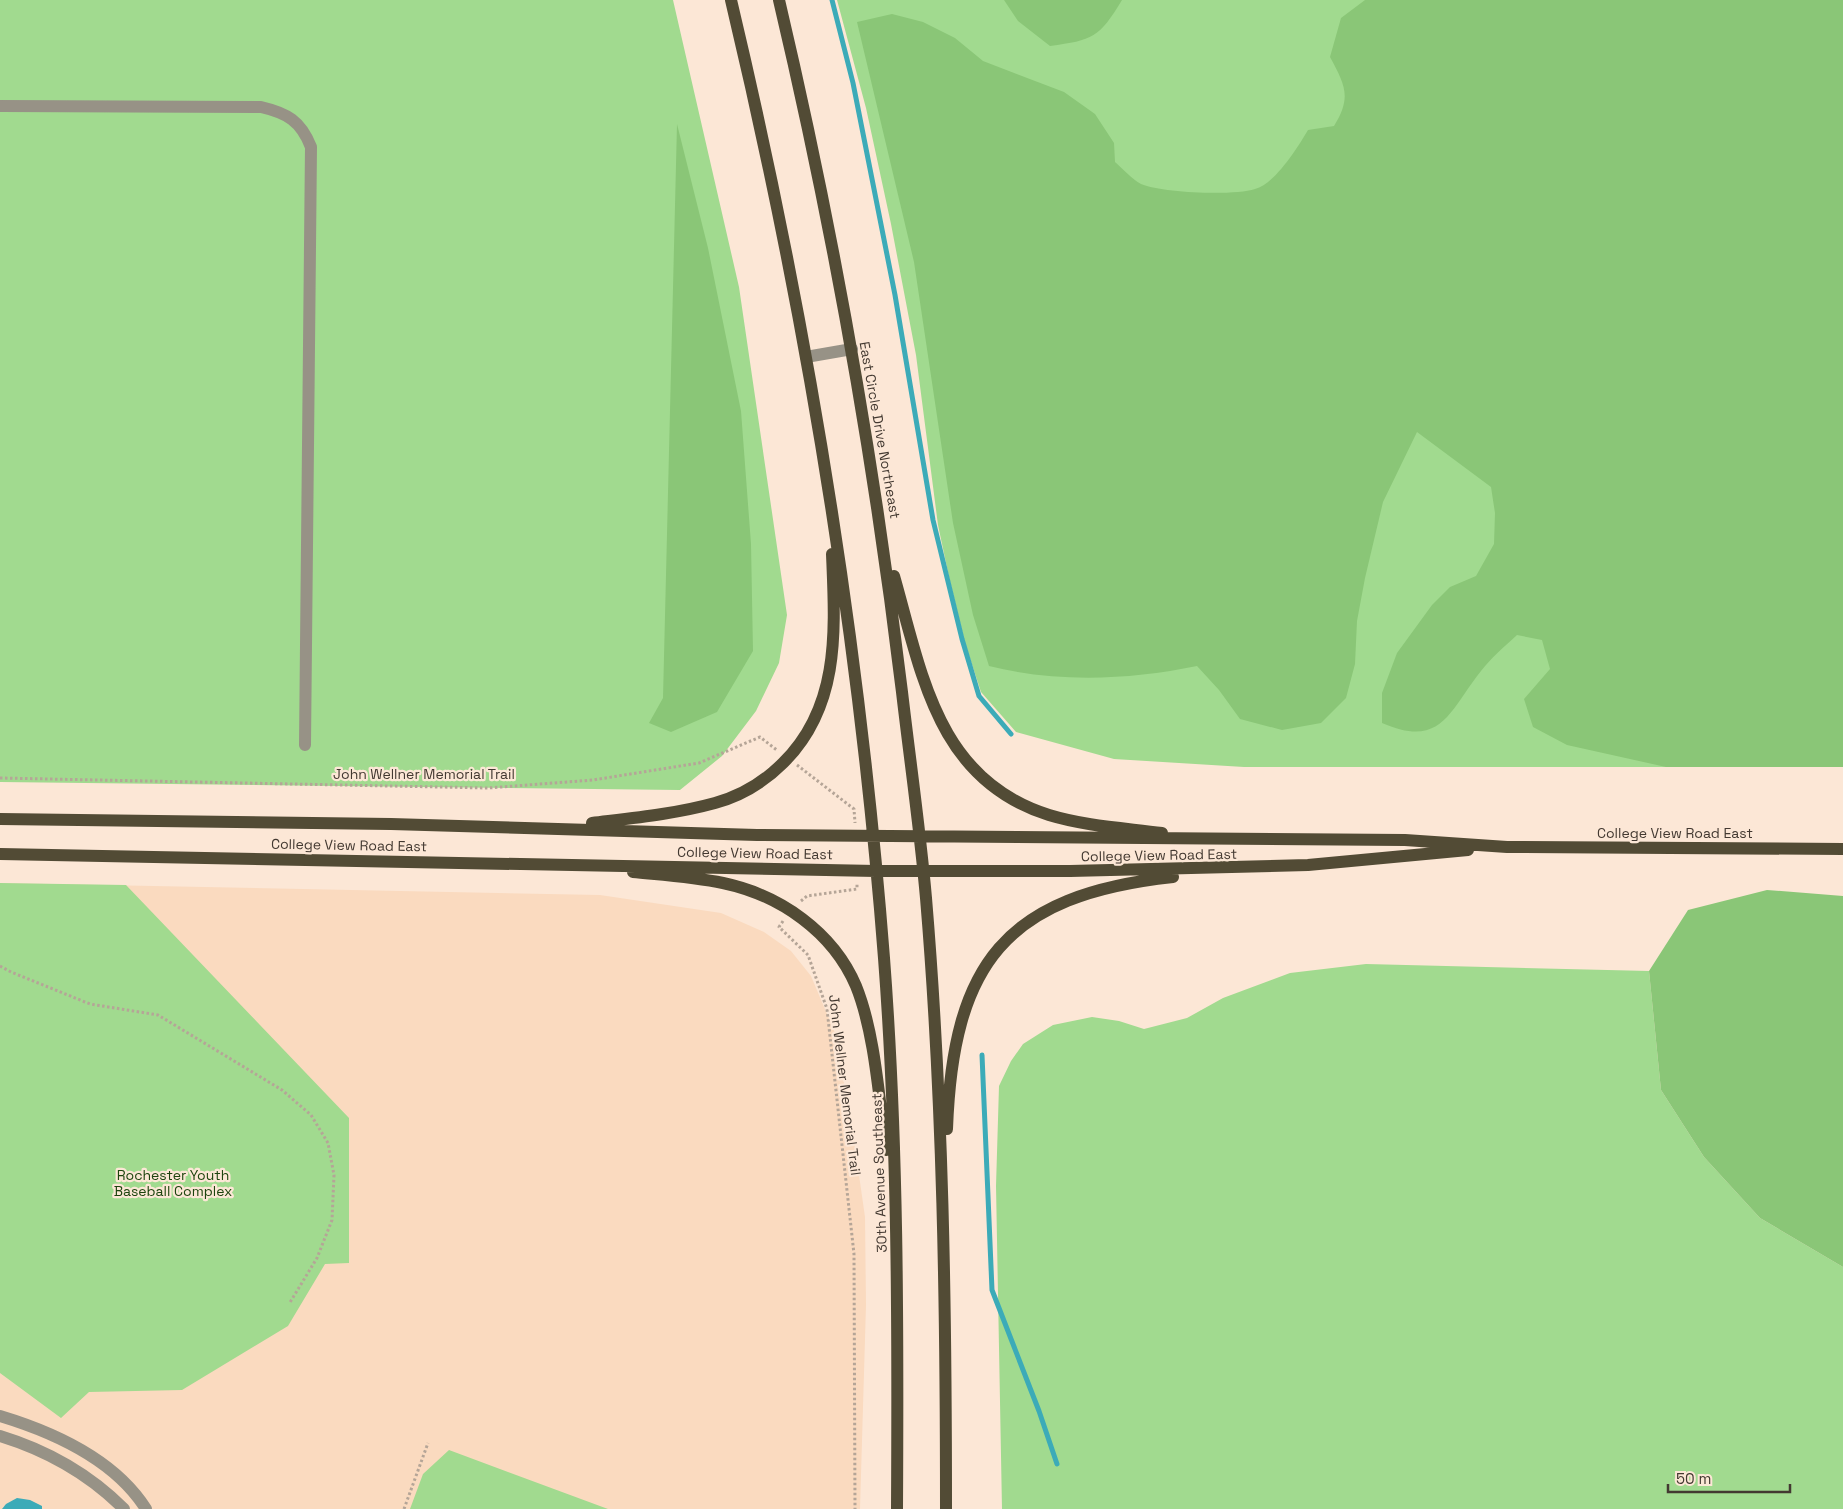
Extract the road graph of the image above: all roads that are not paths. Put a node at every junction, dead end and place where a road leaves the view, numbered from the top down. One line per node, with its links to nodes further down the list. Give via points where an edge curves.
1 (731, 0): 5 (main road, via 780,221)
2 (779, 0): 4 (main road, East Circle Drive Northeast, via 822,193)
3 (0, 106): 8 (street, via 261,107 283,112 306,133 311,147)
4 (852, 349): 5 (street); 7 (main road, East Circle Drive Northeast)
5 (806, 357): 6 (main road)
6 (829, 489): 10 (main road, via 834,619 832,664 819,711 788,758 747,790 717,803); 11 (main road)
7 (883, 537): 12 (main road, East Circle Drive Northeast); 13 (main road, via 935,713 956,749 975,771 1013,800 1049,815)
8 (305, 745)
9 (0, 819): 10 (main road, College View Road East)
10 (556, 828): 11 (main road, College View Road East)
11 (873, 837): 12 (main road, College View Road East); 19 (main road, 30th Avenue Southeast)
12 (920, 837): 13 (main road, College View Road East); 20 (main road, East Circle Drive Northeast)
13 (1209, 840): 14 (main road, College View Road East, via 1405,840)
14 (1507, 847): 15 (main road, College View Road East); 18 (main road, College View Road East)
15 (1843, 849)
16 (0, 854): 17 (main road, College View Road East)
17 (544, 863): 19 (main road, College View Road East); 21 (main road, via 725,883 761,894 810,924 834,948 856,987 875,1070)
18 (1250, 868): 20 (main road, College View Road East); 22 (main road, via 1161,878 1074,898 1039,914 995,950 975,984 960,1021 956,1042 947,1121)
19 (876, 871): 20 (main road, College View Road East); 21 (main road, 30th Avenue Southeast, via 891,1066)
20 (923, 871): 22 (main road, via 933,991)
21 (896, 1213): 27 (main road, 30th Avenue Southeast)
22 (944, 1221): 28 (main road)
23 (0, 1416): 26 (street, via 65,1442 93,1459 107,1468)
24 (0, 1436): 25 (street, via 43,1452 76,1470)
25 (124, 1509)
26 (146, 1509)
27 (897, 1509)
28 (946, 1509)

